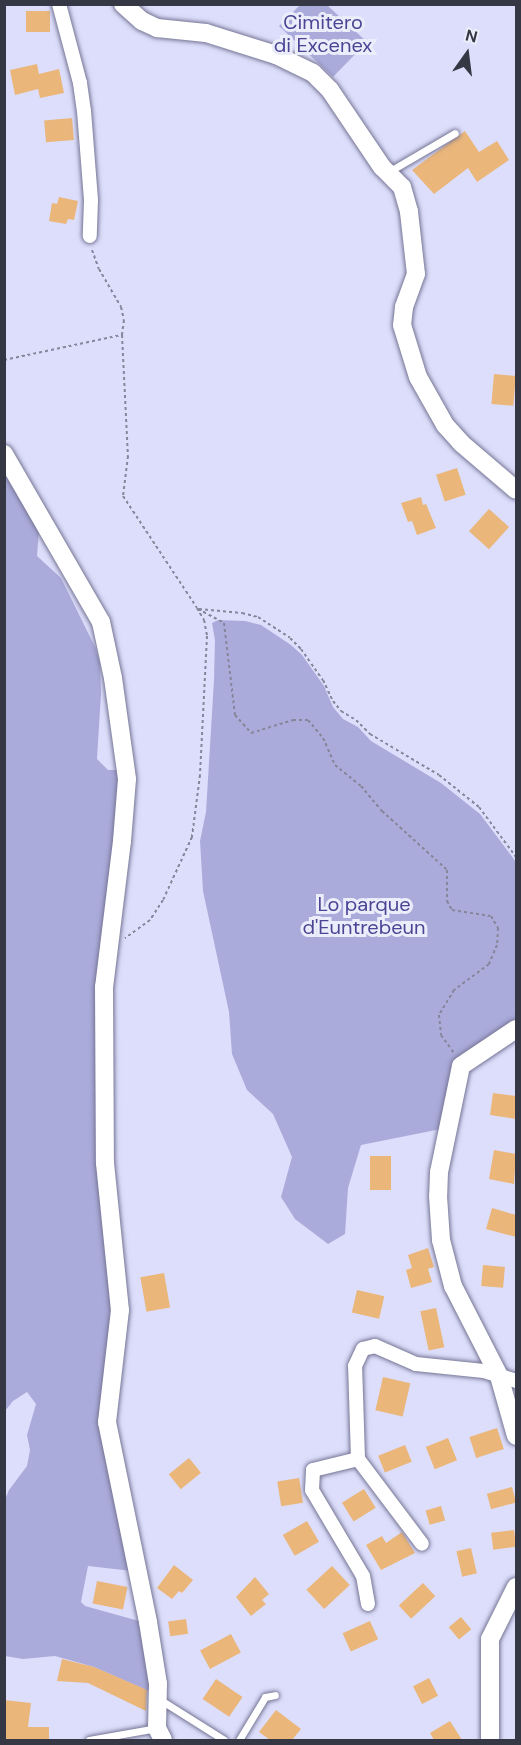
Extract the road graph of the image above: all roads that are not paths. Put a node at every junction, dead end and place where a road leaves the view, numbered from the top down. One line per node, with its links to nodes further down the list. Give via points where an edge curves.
1 (59, 4): 5 (street, via 84,111)
2 (123, 4): 4 (main road, via 157,28 206,33 248,44 313,73 330,90)
3 (455, 133): 4 (lane)
4 (388, 173): 7 (main road, via 402,187 409,212 416,274 402,325 418,377 460,443)
5 (90, 236)
6 (4, 454): 17 (main road, via 101,622 127,779 108,950 103,1055 105,1163 120,1310 106,1422 148,1622)
7 (514, 482)
8 (516, 1029): 9 (main road, via 461,1066 439,1173 441,1240 453,1286)
9 (499, 1376): 10 (street); 11 (main road); 12 (street, via 416,1364 375,1346 363,1349 355,1366)
10 (516, 1381)
11 (516, 1436)
12 (358, 1459): 13 (street); 15 (street, via 313,1470 312,1490 363,1576)
13 (422, 1544)
14 (516, 1587): 22 (main road, via 490,1639)
15 (368, 1604)
16 (275, 1695): 21 (lane, via 265,1696)
17 (157, 1698): 18 (main road); 20 (lane)
18 (160, 1734): 19 (lane)
19 (89, 1740)
20 (224, 1740)
21 (239, 1740)
22 (490, 1740)

